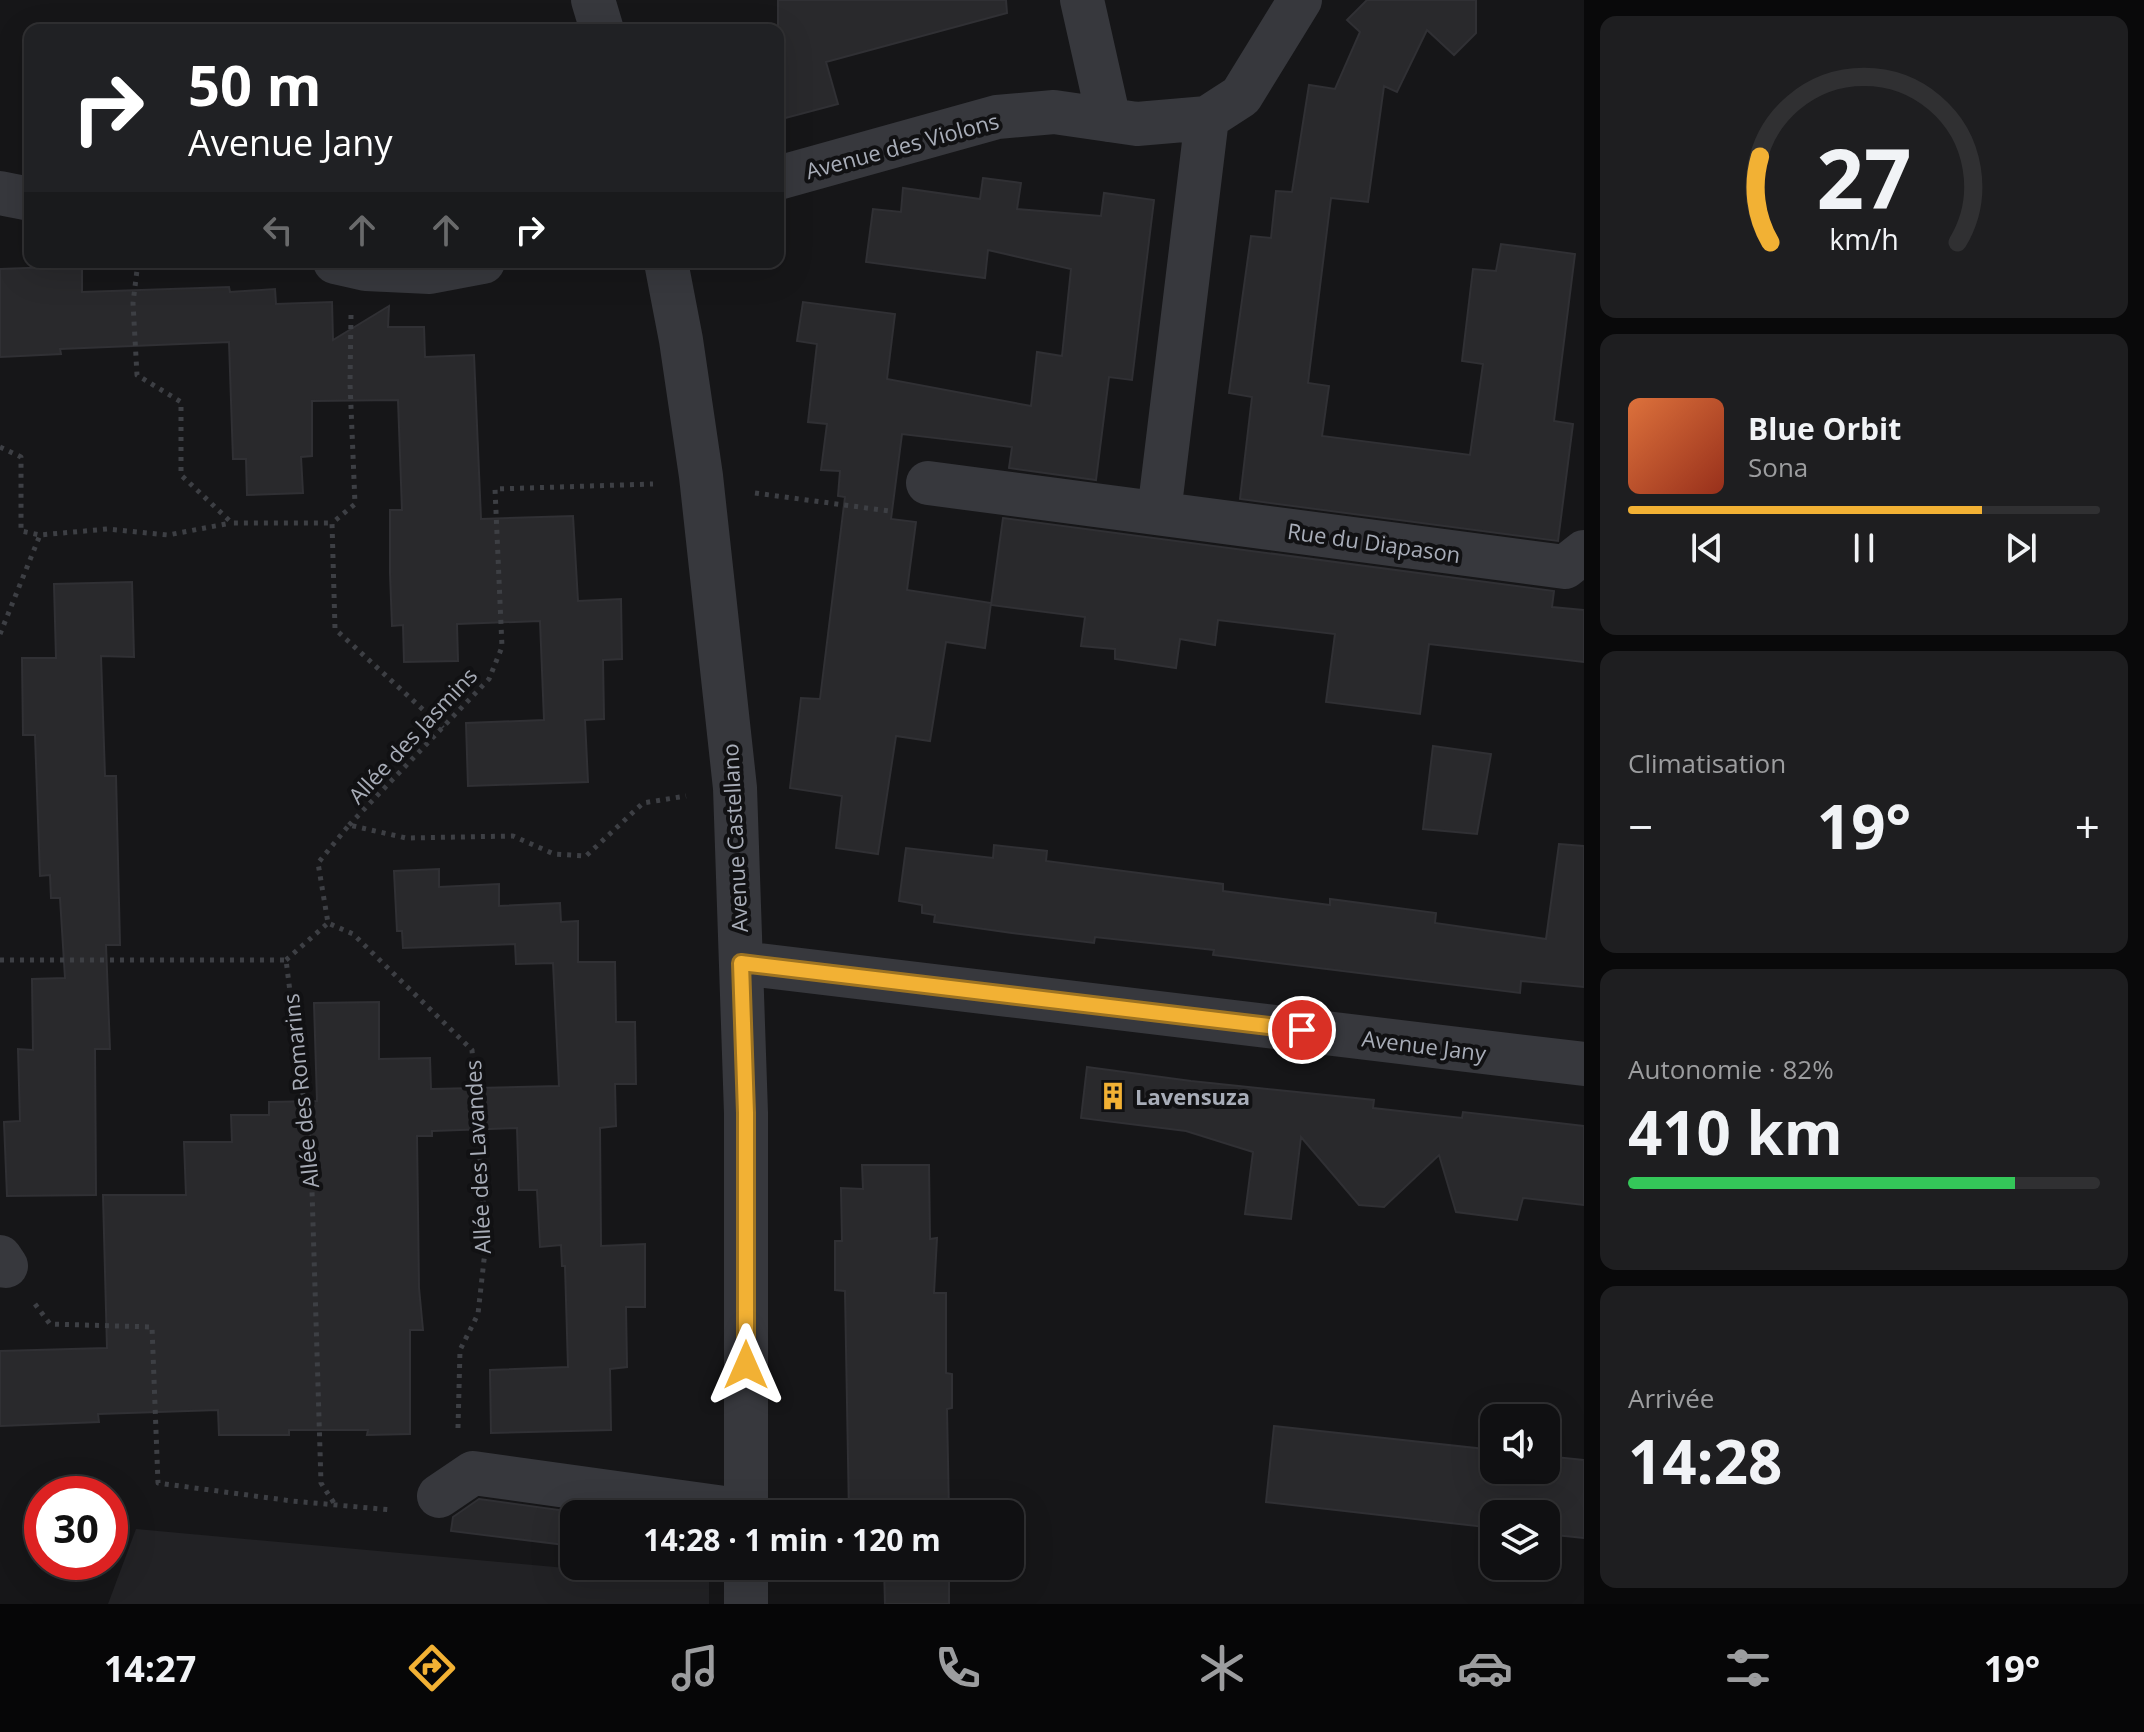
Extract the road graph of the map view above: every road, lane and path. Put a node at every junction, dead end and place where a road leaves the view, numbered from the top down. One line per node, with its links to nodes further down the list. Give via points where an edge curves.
1 (593, 0): 4 (street)
2 (1082, 0): 6 (street)
3 (1300, 0): 5 (street, Avenue des Violons, via 1241,96)
4 (600, 24)
5 (1207, 118): 6 (street, Avenue des Violons, via 1137,124); 19 (street)
6 (1109, 120): 7 (street, Avenue des Violons, via 1054,112 997,117)
7 (784, 176)
8 (0, 193): 9 (street)
9 (24, 198)
10 (137, 268): 20 (path, via 133,303 137,375 181,402 181,475)
11 (350, 268): 21 (path, via 355,504)
12 (384, 268): 13 (street)
13 (451, 268)
14 (667, 268): 26 (street, Avenue Castellano, via 701,476)
15 (0, 447): 22 (path, via 21,457 21,531)
16 (928, 483): 18 (path, via 890,511); 19 (street, Rue du Diapason)
17 (654, 484): 25 (path, Allée des Jasmins, via 495,489 502,647 489,679)
18 (755, 493)
19 (1159, 513): 23 (street, Rue du Diapason, via 1565,567)
20 (232, 523): 21 (path); 22 (path, via 168,535 107,529)
21 (332, 523): 25 (path, via 335,629)
22 (40, 535): 24 (path)
23 (1584, 552)
24 (0, 634)
25 (443, 728): 27 (path, Allée des Jasmins)
26 (735, 788): 27 (path, via 643,803 586,856 554,854 513,836 406,838); 31 (street, Avenue Castellano)
27 (349, 825): 28 (path, Allée des Jasmins, via 318,863)
28 (328, 923): 30 (path); 34 (path, Allée des Lavandes, via 353,934 472,1050 486,1242 478,1314 460,1350)
29 (0, 960): 30 (path)
30 (286, 960): 37 (path, Allée des Romarins, via 311,1158 321,1483)
31 (741, 963): 32 (street, Avenue Jany); 36 (street, Avenue Castellano)
32 (1584, 1064)
33 (50, 1324): 37 (path, via 152,1327 158,1483)
34 (456, 1485): 35 (street); 37 (path, via 394,1510)
35 (617, 1500)
36 (746, 1500)
37 (334, 1503)
38 (746, 1580): 39 (street)
39 (746, 1604)

